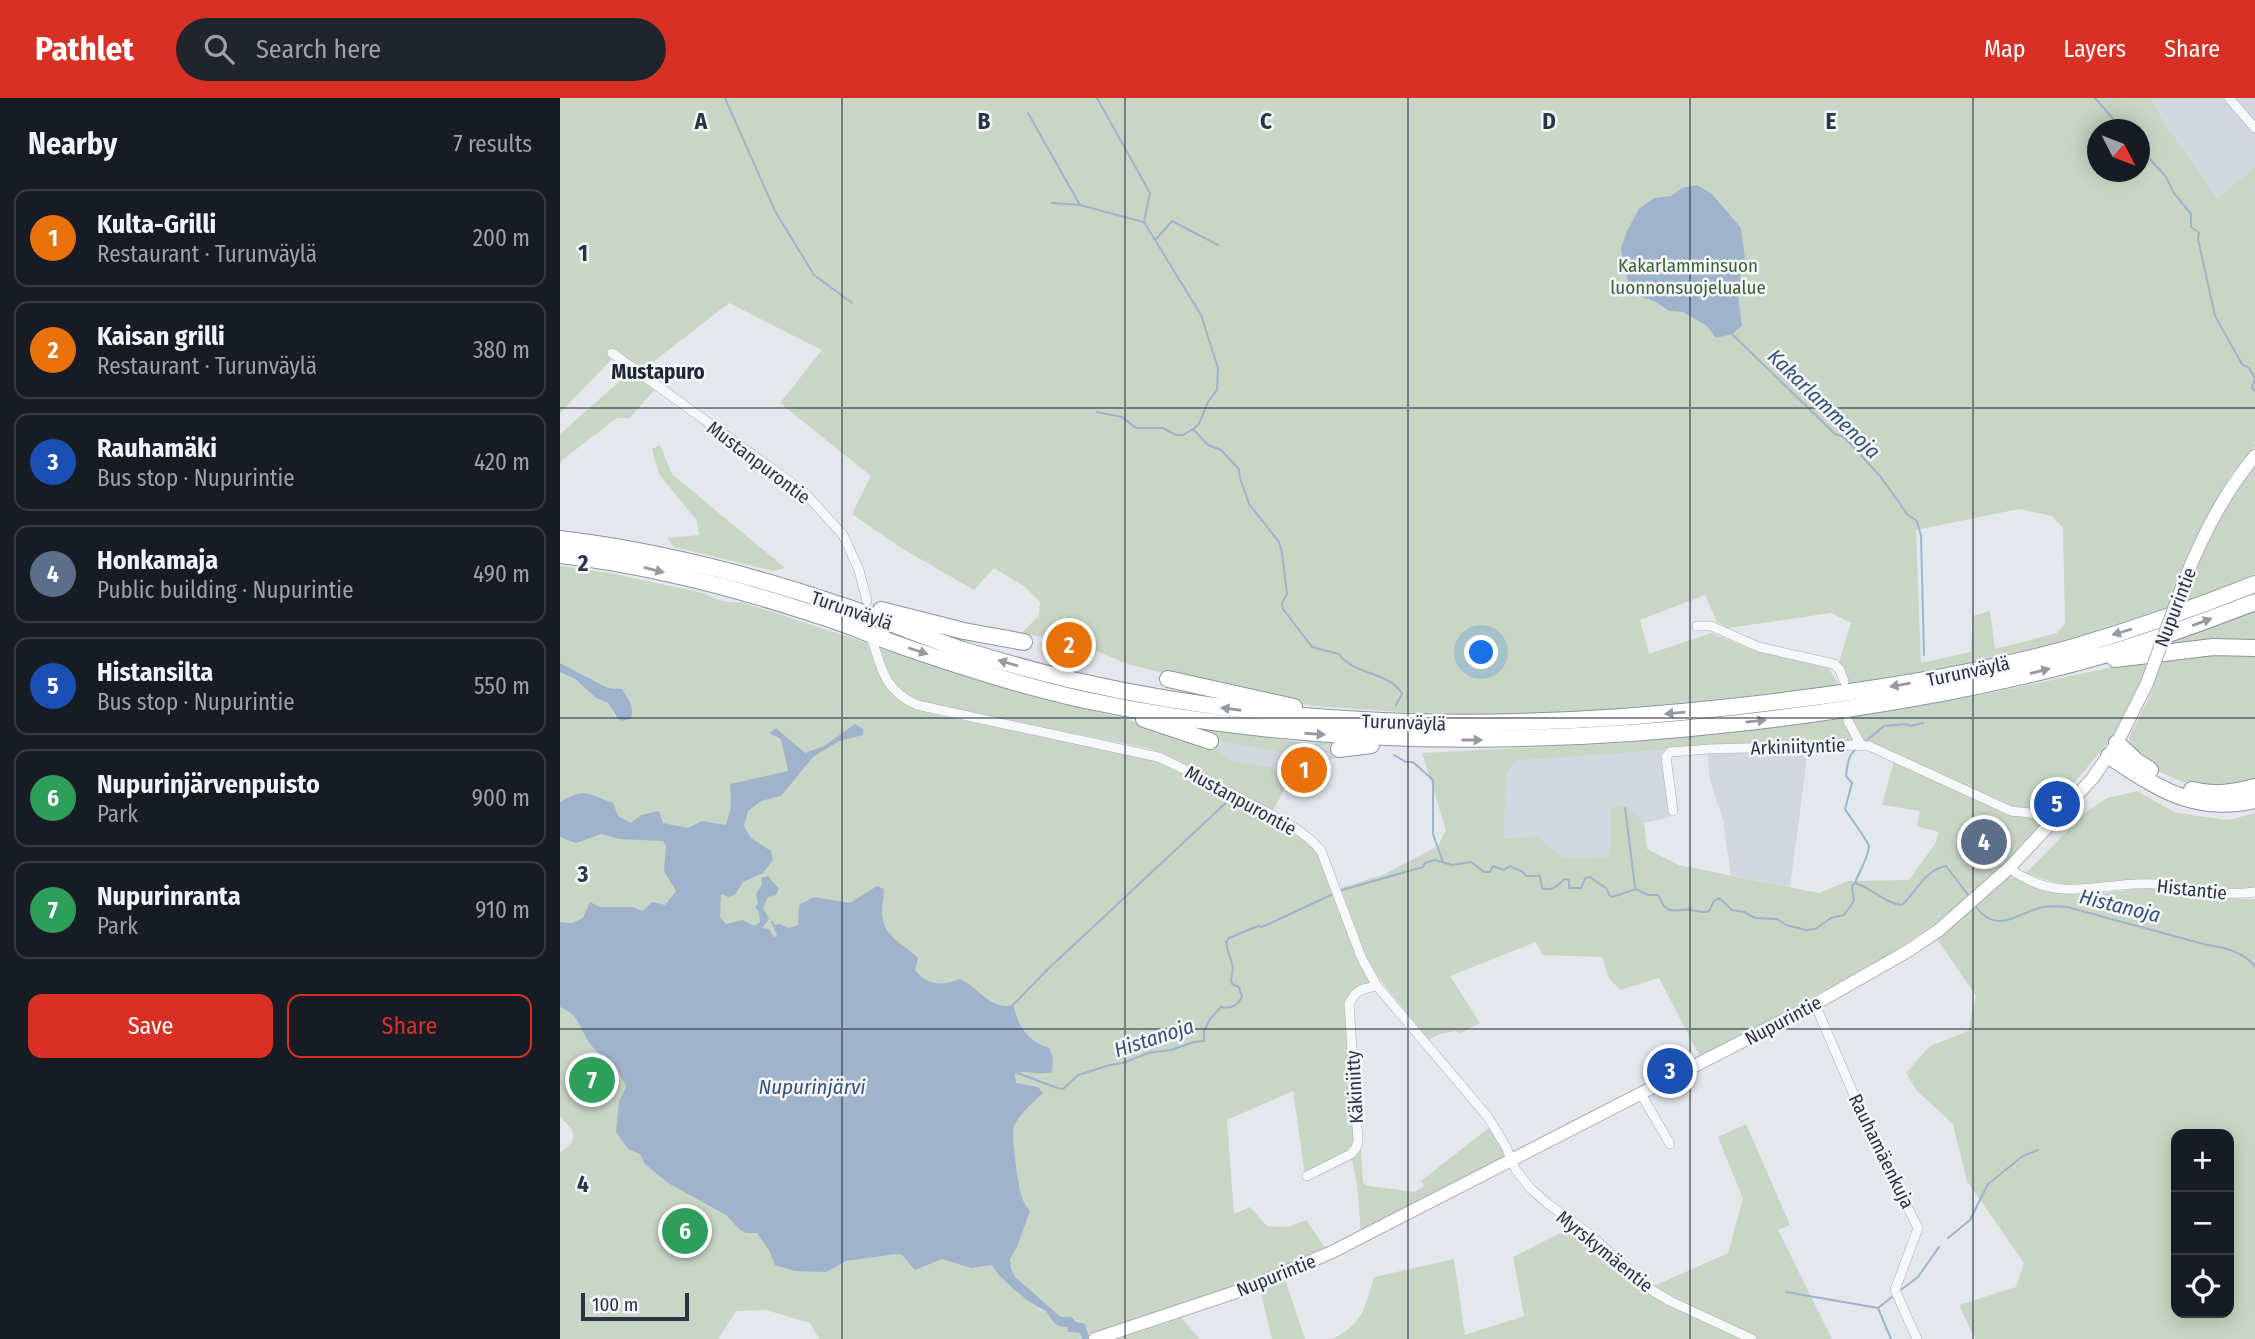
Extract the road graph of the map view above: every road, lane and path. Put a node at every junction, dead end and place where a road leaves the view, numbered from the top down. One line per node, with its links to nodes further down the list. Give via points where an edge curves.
1 (2229, 98): 2 (street)
2 (2255, 128)
3 (612, 353): 9 (street, Mustanpurontie, via 804,492 843,534)
4 (2255, 456): 25 (main road, Nupurintie, bridge, via 2211,521 2147,683)
5 (560, 540): 7 (highway, Turunväylä, via 642,552)
6 (560, 555): 18 (highway, Turunväylä, one-way to 18, via 640,566 735,589 1010,681)
7 (770, 582): 13 (highway); 19 (highway, Turunväylä, one-way to 7, via 1231,709 1078,681 961,649)
8 (2255, 584): 19 (highway, Turunväylä, one-way to 19, via 2069,648 1897,685 1674,714 1581,721)
9 (867, 601)
10 (2255, 602): 15 (highway, Turunväylä, one-way to 10)
11 (1697, 626): 17 (street, via 1712,626 1759,647 1835,664)
12 (873, 642): 32 (street, Mustanpurontie, via 885,678 914,704 1158,757 1307,836 1321,851 1362,959)
13 (1024, 642)
14 (2255, 648): 15 (highway, via 2213,647)
15 (2067, 665): 21 (highway, Turunväylä, one-way to 15, via 1566,738 1814,714 1939,694)
16 (1168, 679): 19 (highway)
17 (1844, 681)
18 (1079, 698): 21 (highway, Turunväylä, one-way to 21, via 1269,730); 22 (highway)
19 (1372, 721)
20 (1848, 721): 23 (street)
21 (1433, 740): 24 (highway)
22 (1210, 741)
23 (1861, 745): 28 (street, Arkiniityntie, via 1670,752 1666,757); 29 (street, Arkiniityntie, via 2011,811 2036,813)
24 (1339, 749)
25 (2113, 749): 26 (highway, via 2182,788 2220,793); 27 (highway, via 2157,788 2182,799 2225,805); 29 (main road, Nupurintie)
26 (2255, 787)
27 (2255, 800)
28 (1674, 811)
29 (2052, 823): 30 (main road, Nupurintie)
30 (2009, 867): 31 (street, Histantie, via 2023,878 2060,889 2141,884 2221,894); 33 (main road, Nupurintie, via 1929,937)
31 (2255, 892)
32 (1377, 986): 36 (street, Mustanpurontie, via 1488,1117); 37 (street, Käkiniitty, via 1353,995 1349,1004 1356,1148)
33 (1815, 1004): 34 (main road, Nupurintie); 40 (street, Rauhamäenkuja, via 1869,1130 1918,1228 1895,1290)
34 (1641, 1094): 35 (street); 36 (main road, Nupurintie)
35 (1670, 1144)
36 (1512, 1161): 38 (main road, Nupurintie, via 1289,1272); 39 (street, Myrskymäentie, via 1548,1205 1653,1290)
37 (1307, 1176)
38 (1095, 1339)
39 (1752, 1339)
40 (1917, 1339)

